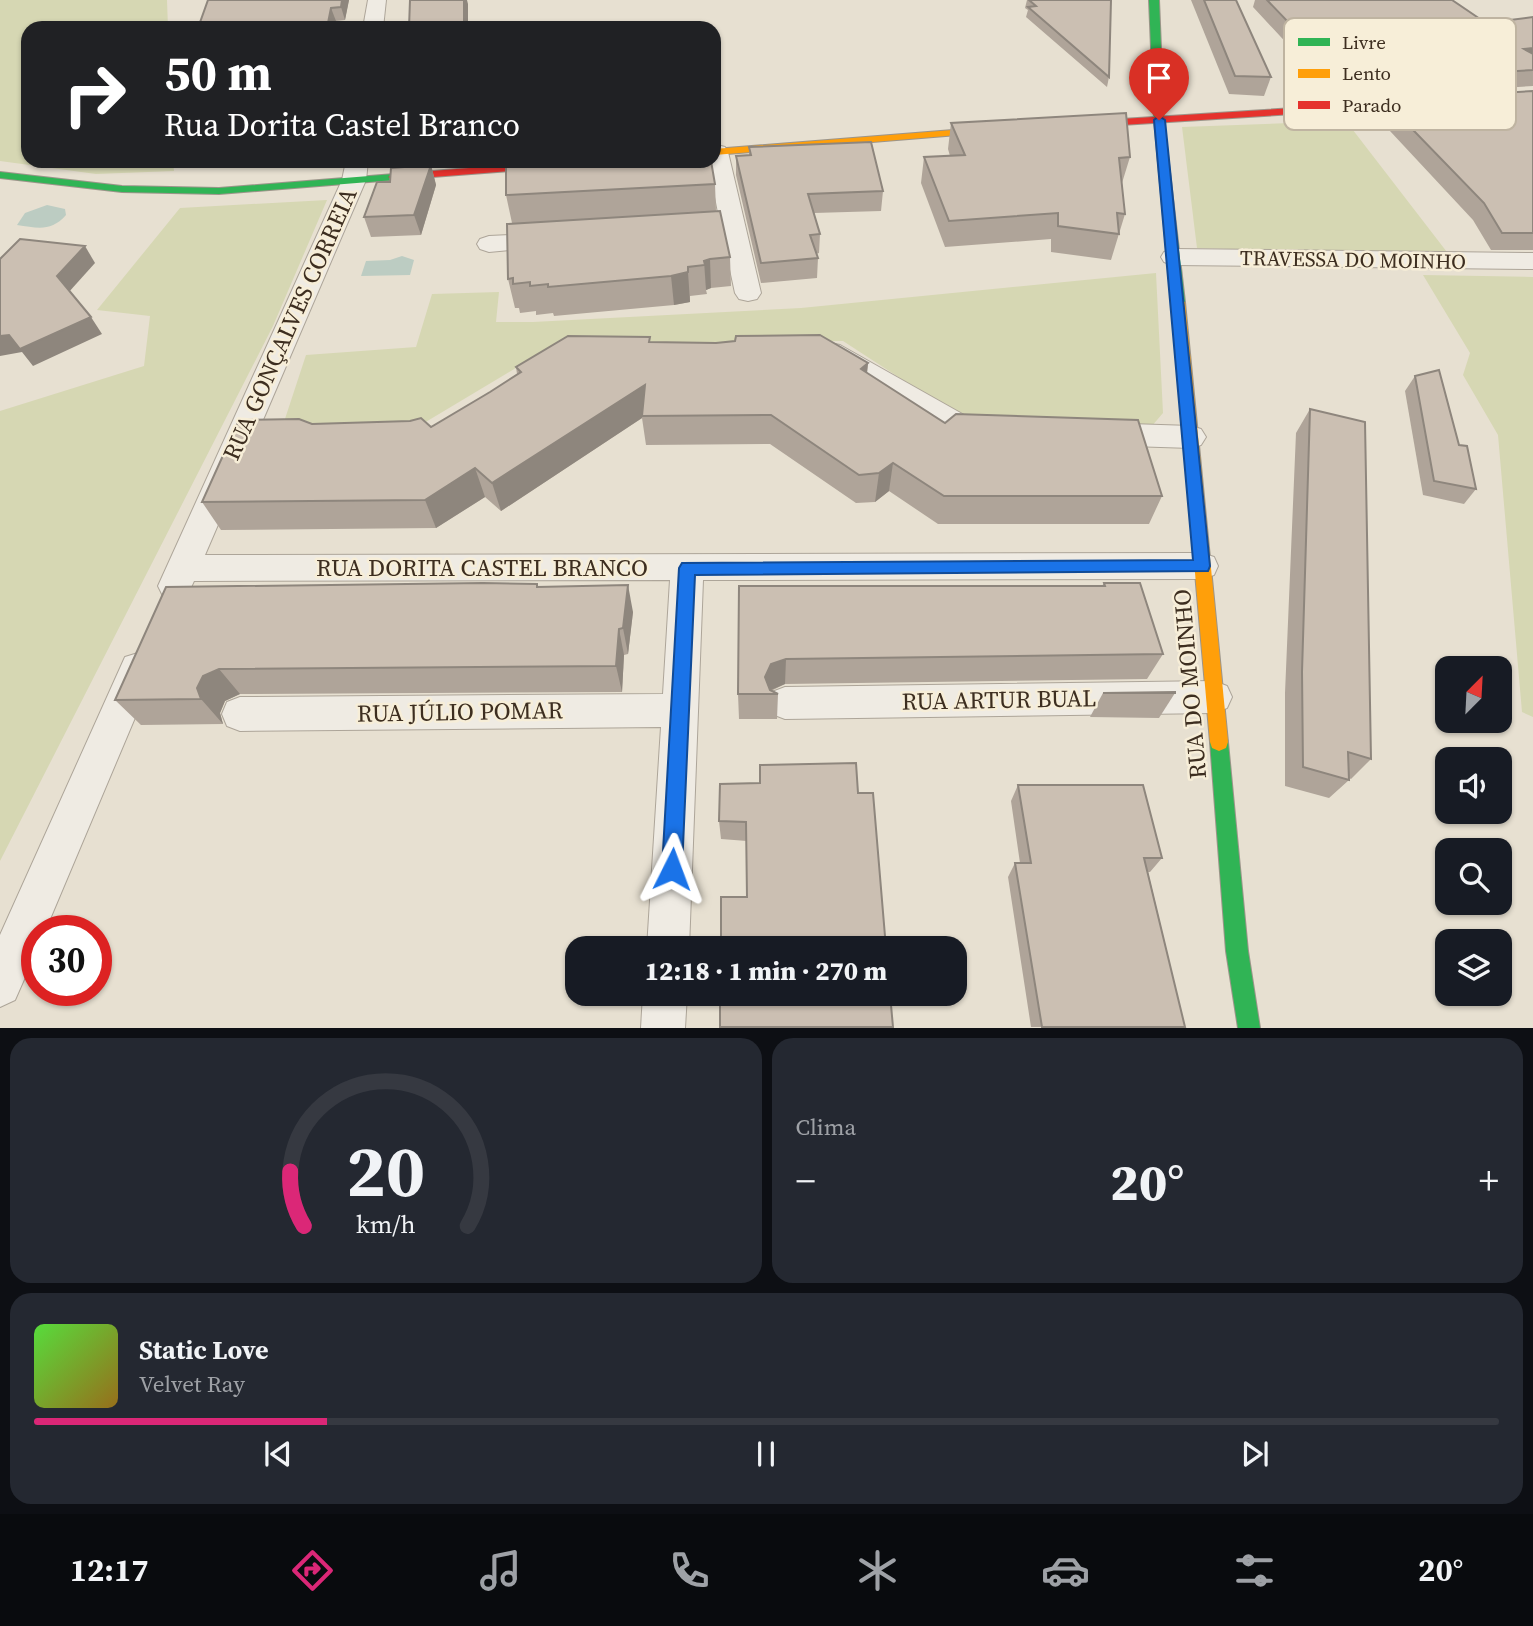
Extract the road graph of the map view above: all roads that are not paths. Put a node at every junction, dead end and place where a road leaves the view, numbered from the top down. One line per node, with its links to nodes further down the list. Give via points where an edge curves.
1 (377, 0): 3 (street)
2 (1154, 0): 5 (street, RUA DO MOINHO)
3 (374, 21)
4 (1284, 112): 5 (street)
5 (1159, 120): 6 (street); 17 (street, RUA DO MOINHO)
6 (1055, 126)
7 (1016, 128): 8 (street)
8 (721, 152)
9 (429, 168): 11 (street)
10 (720, 168): 13 (street)
11 (355, 171): 12 (street, via 191,191 122,190); 25 (street, RUA GONÇALVES CORREIA)
12 (0, 175)
13 (734, 229): 14 (street); 19 (street)
14 (666, 233)
15 (571, 239): 16 (street)
16 (489, 244)
17 (1173, 257): 18 (street, TRAVESSA DO MOINHO); 23 (street, RUA DO MOINHO)
18 (1533, 261)
19 (748, 293)
20 (797, 350): 21 (street, via 837,354 968,430)
21 (1010, 431)
22 (1079, 434): 23 (street)
23 (1191, 437): 24 (street, RUA DO MOINHO)
24 (1202, 566): 26 (street, RUA DORITA CASTEL BRANCO); 27 (street, RUA DO MOINHO)
25 (183, 568): 26 (street, RUA DORITA CASTEL BRANCO); 32 (street, RUA GONÇALVES CORREIA)
26 (687, 568): 29 (street)
27 (1214, 697): 28 (street, RUA ARTUR BUAL); 35 (street, RUA DO MOINHO, via 1237,951)
28 (785, 703)
29 (680, 710): 30 (street, RUA JÚLIO POMAR); 31 (street)
30 (240, 714)
31 (669, 936)
32 (0, 985)
33 (664, 1006): 34 (street)
34 (663, 1027)
35 (1249, 1027)

